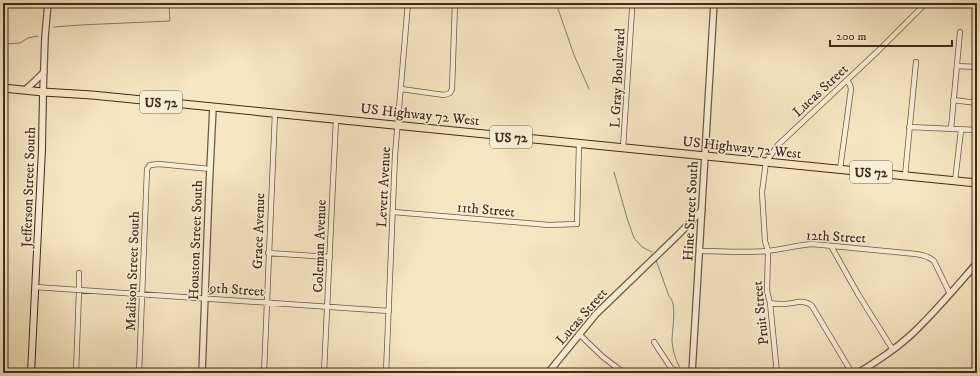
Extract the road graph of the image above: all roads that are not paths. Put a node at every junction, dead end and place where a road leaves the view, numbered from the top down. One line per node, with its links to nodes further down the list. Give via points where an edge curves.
1 (48, 3): 11 (street, Jefferson Street South)
2 (408, 3): 14 (street, Levert Avenue)
3 (456, 3): 14 (street, via 450,93 444,95)
4 (714, 3): 29 (street, Hine Street South)
5 (926, 3): 12 (street, Lucas Street)
6 (632, 10): 28 (street, L Gray Boulevard)
7 (960, 32): 9 (street)
8 (916, 62): 23 (street)
9 (957, 66): 10 (street); 17 (street)
10 (977, 67)
11 (44, 72): 15 (street); 16 (street, Jefferson Street South)
12 (847, 80): 30 (street, Lucas Street, via 778,146); 32 (street, via 851,89)
13 (3, 88): 15 (highway, US Highway 72 West / US 72)
14 (401, 89): 22 (street, Levert Avenue)
15 (25, 90): 16 (highway, US Highway 72 West / US 72)
16 (43, 92): 19 (highway, US Highway 72 West / US 72); 45 (main road, Jefferson Street South)
17 (954, 100): 18 (street); 24 (street)
18 (977, 103)
19 (213, 107): 20 (highway, US Highway 72 West / US 72); 31 (street, Houston Street South)
20 (275, 113): 21 (highway, US Highway 72 West / US 72); 41 (street, Grace Avenue)
21 (336, 119): 22 (highway, US Highway 72 West / US 72); 42 (street, Coleman Avenue)
22 (398, 125): 27 (highway, US Highway 72 West / US 72); 37 (street, Levert Avenue)
23 (909, 127): 24 (street); 33 (street)
24 (951, 129): 25 (street)
25 (961, 130): 26 (street); 34 (street)
26 (977, 130)
27 (579, 144): 28 (highway, US Highway 72 West / US 72); 37 (street, 11th Street, via 577,224 549,225)
28 (624, 148): 29 (highway, US Highway 72 West / US 72)
29 (705, 156): 30 (highway, US Highway 72 West / US 72); 36 (street, Hine Street South)
30 (766, 162): 32 (highway, US Highway 72 West / US 72); 40 (street, Pruit Street, via 762,192)
31 (210, 169): 47 (street, Madison Street South, via 159,164 150,165 147,169); 49 (street, Houston Street South)
32 (840, 169): 33 (highway, US Highway 72 West / US 72)
33 (904, 176): 34 (highway, US Highway 72 West / US 72)
34 (955, 181): 35 (highway, US Highway 72 West / US 72)
35 (977, 183)
36 (702, 210): 39 (street, Hine Street South); 54 (street, Lucas Street)
37 (393, 212): 53 (street, Levert Avenue)
38 (831, 246): 40 (street, 12th Street, via 812,244); 48 (street, 12th Street, via 926,256 934,261); 56 (street)
39 (700, 251): 40 (street, 12th Street); 67 (street, Hine Street South)
40 (768, 251): 51 (street, Pruit Street, via 767,291)
41 (268, 253): 42 (street); 50 (street, Grace Avenue)
42 (330, 257): 52 (street, Coleman Avenue)
43 (977, 263): 48 (street)
44 (79, 273): 46 (street)
45 (35, 287): 46 (street, 9th Street); 58 (main road, Jefferson Street South)
46 (79, 291): 47 (street, 9th Street); 59 (street)
47 (142, 294): 49 (street, 9th Street); 60 (street, Madison Street South)
48 (950, 294): 56 (street)
49 (205, 298): 50 (street, 9th Street); 61 (street, Houston Street South)
50 (266, 302): 52 (street, 9th Street); 62 (street, Grace Avenue)
51 (770, 303): 68 (street, Pruit Street); 69 (street, via 809,303)
52 (328, 307): 53 (street, 9th Street); 63 (street, Coleman Avenue)
53 (389, 311): 64 (street, Levert Avenue)
54 (579, 334): 57 (street, Lucas Street); 65 (street)
55 (654, 342): 66 (street, via 671,368)
56 (893, 350): 70 (street)
57 (550, 372)
58 (31, 373)
59 (76, 373)
60 (139, 373)
61 (202, 373)
62 (264, 373)
63 (324, 373)
64 (386, 373)
65 (624, 373)
66 (680, 373)
67 (692, 373)
68 (777, 373)
69 (852, 373)
70 (858, 373)

